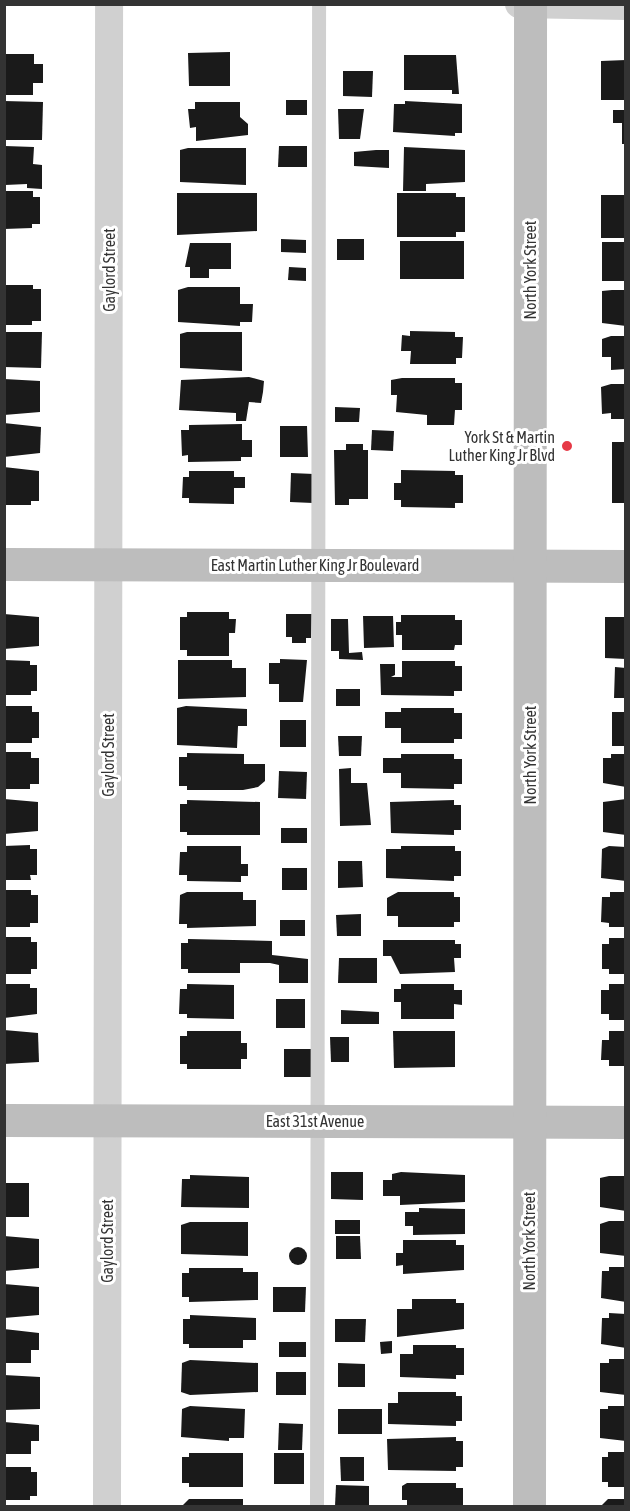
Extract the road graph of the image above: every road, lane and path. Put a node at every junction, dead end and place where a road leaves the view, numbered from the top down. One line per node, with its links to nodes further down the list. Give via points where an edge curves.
1 (109, 4): 7 (street, Gaylord Street)
2 (319, 4): 8 (lane)
3 (519, 4): 4 (street)
4 (530, 5): 5 (street); 9 (main road, North York Street)
5 (626, 6)
6 (4, 564): 7 (main road, East Martin Luther King Jr Boulevard)
7 (108, 565): 8 (main road, East Martin Luther King Jr Boulevard); 12 (street, Gaylord Street)
8 (319, 565): 9 (main road, East Martin Luther King Jr Boulevard); 13 (lane)
9 (530, 566): 10 (main road, East Martin Luther King Jr Boulevard); 14 (main road, North York Street)
10 (626, 566)
11 (4, 1120): 12 (main road, East 31st Avenue)
12 (108, 1121): 13 (main road, East 31st Avenue); 16 (street, Gaylord Street)
13 (318, 1121): 14 (main road, East 31st Avenue); 17 (lane)
14 (529, 1122): 15 (main road, East 31st Avenue); 18 (main road, North York Street)
15 (626, 1122)
16 (107, 1506)
17 (317, 1506)
18 (529, 1506)

